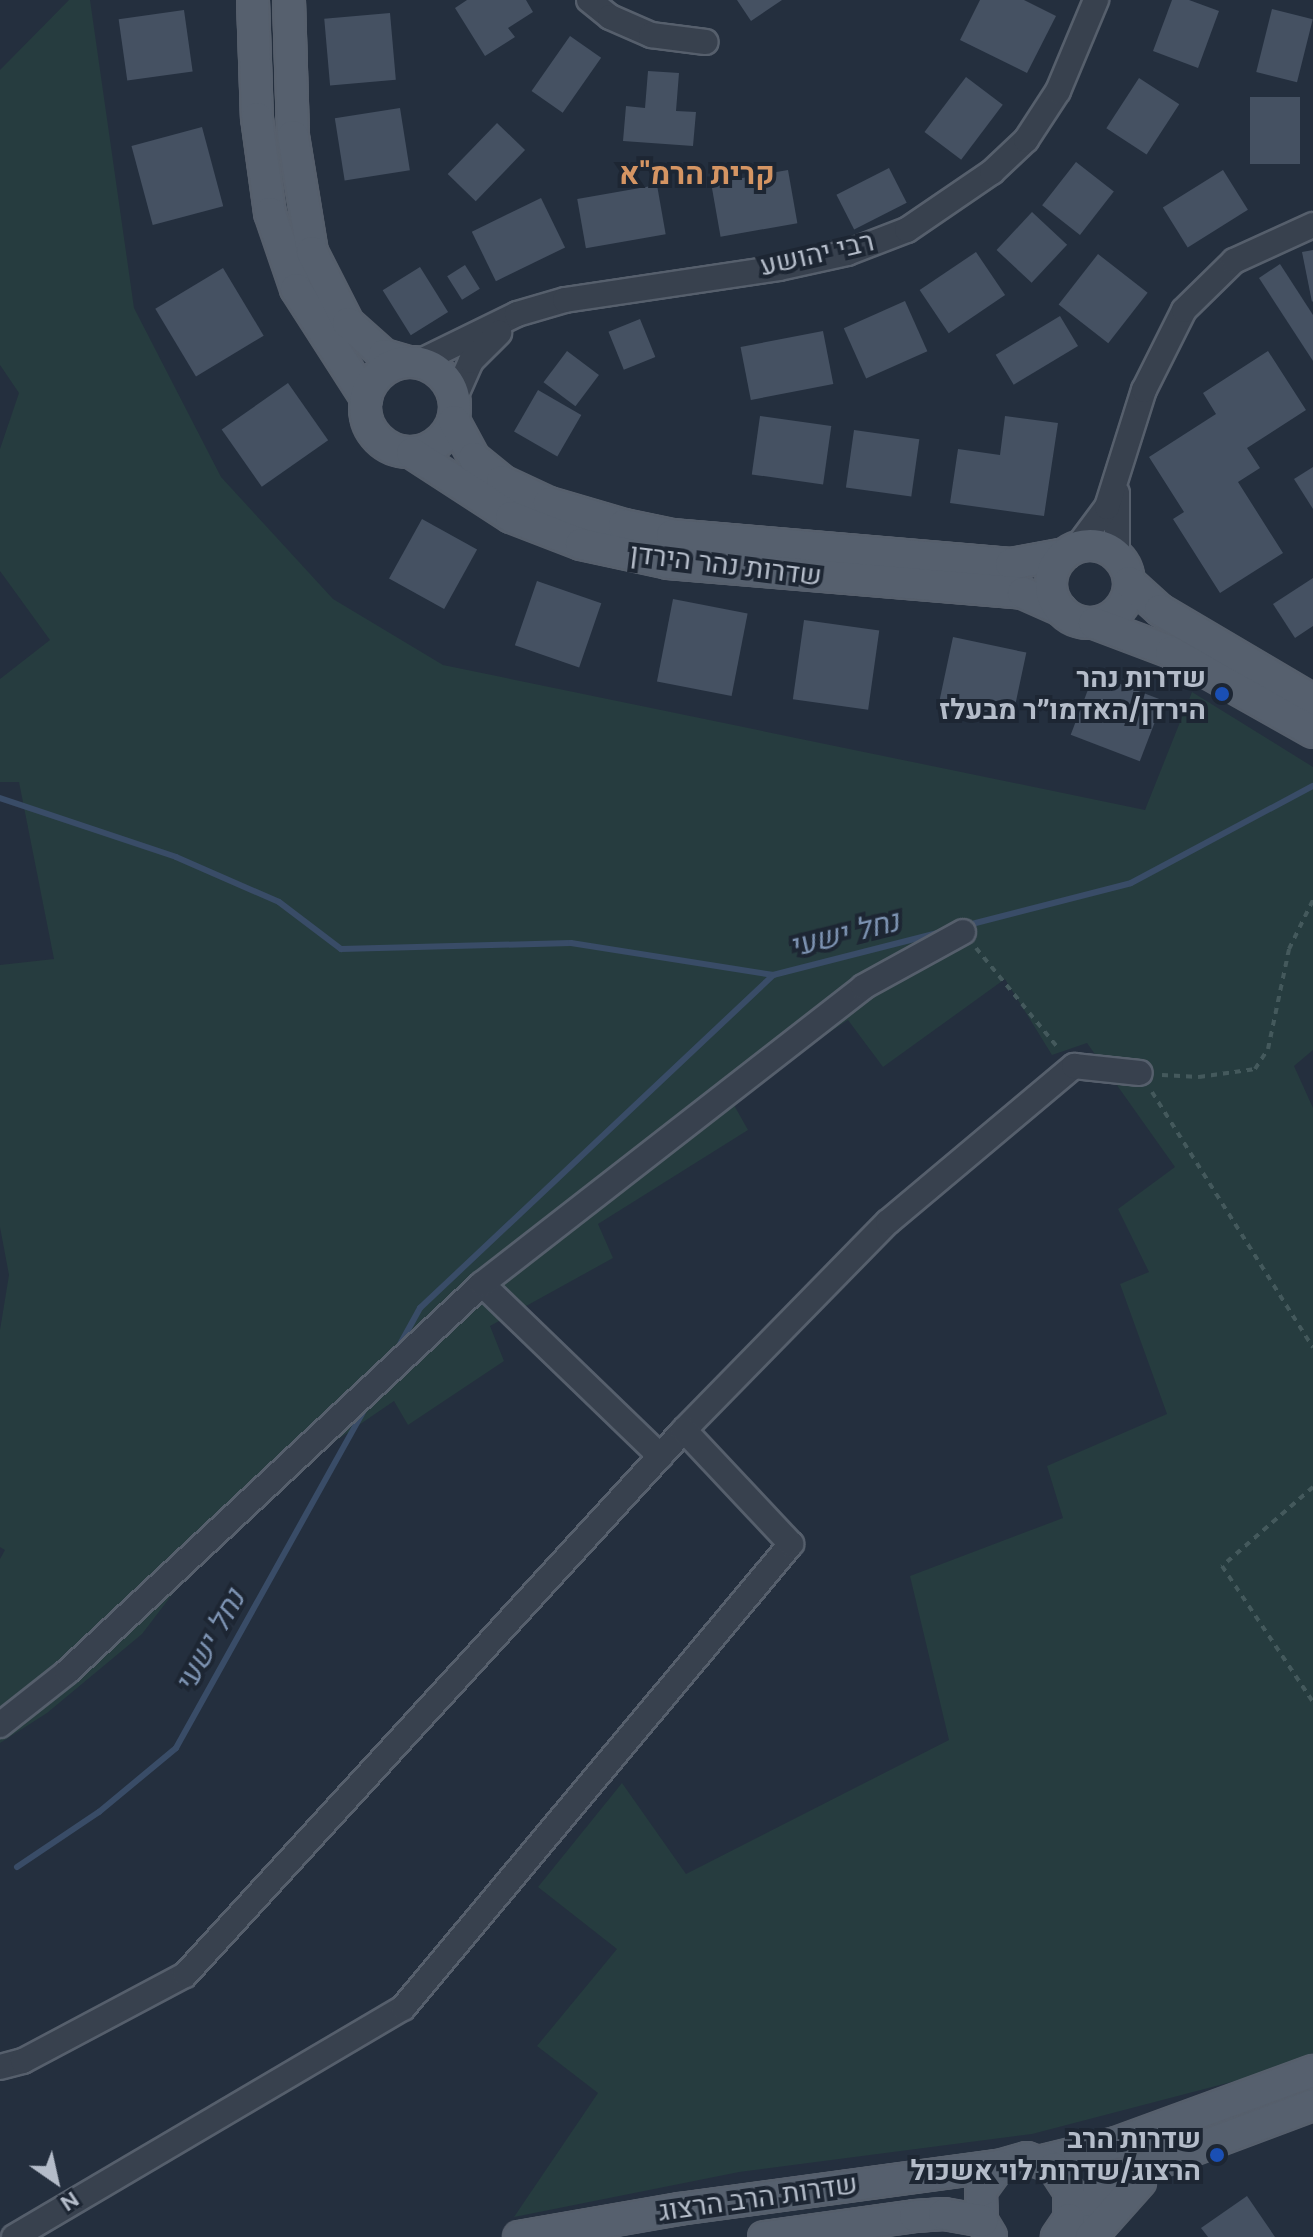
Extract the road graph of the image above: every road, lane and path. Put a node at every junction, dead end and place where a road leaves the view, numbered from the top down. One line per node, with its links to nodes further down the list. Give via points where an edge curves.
1 (253, 0): 9 (main road, via 257,118 270,213 303,303)
2 (289, 0): 8 (main road, via 293,136 312,252 348,323 384,355)
3 (589, 0): 5 (street, via 610,17 651,35)
4 (1096, 0): 7 (street, רבי יהושע, via 1058,91 1026,140 992,172 907,230 847,253 793,265)
5 (706, 42)
6 (1313, 225): 12 (street, via 1234,261 1184,310 1160,352)
7 (565, 300): 8 (street, רבי יהושע, via 517,314); 10 (street, רבי יהושע, via 533,312 487,343 460,379)
8 (412, 362): 9 (main road, via 381,373); 10 (main road, via 441,374)
9 (366, 398): 11 (main road, via 365,412 376,437)
10 (454, 409): 11 (main road, via 438,444); 13 (main road, שדרות נהר הירדן, via 474,458 502,481 549,503 624,525 672,535 1011,564)
11 (412, 453): 15 (main road, שדרות נהר הירדן, via 511,517 581,544 668,563 1023,593)
12 (1122, 463): 13 (street, via 1107,507); 14 (street)
13 (1072, 550): 14 (main road, via 1099,546); 15 (main road, via 1052,575 1054,599)
14 (1123, 569): 16 (main road, via 1123,605); 17 (main road, via 1160,610)
15 (1061, 610): 16 (main road)
16 (1094, 623): 18 (main road, via 1171,652)
17 (1307, 697)
18 (1313, 732)
19 (1313, 900): 22 (path, via 1289,949 1268,1049 1255,1069 1199,1077)
20 (963, 932): 21 (path); 23 (street, via 863,987)
21 (1074, 1066): 22 (street); 25 (street, via 888,1222)
22 (1140, 1073): 24 (path)
23 (482, 1284): 26 (street); 29 (street, via 67,1672)
24 (1313, 1348)
25 (684, 1430): 26 (street); 37 (street, via 791,1544 403,2008)
26 (660, 1456): 30 (street, via 185,1975 23,2061)
27 (1313, 1487): 28 (path, via 1222,1566)
28 (1313, 1702)
29 (0, 1725)
30 (0, 2067)
31 (1313, 2071): 33 (main road, via 1116,2143)
32 (1313, 2105): 35 (main road, via 1178,2154)
33 (1042, 2161): 34 (main road, שדרות הרב הרצוג, via 1013,2160); 35 (main road, via 1054,2168 1069,2191)
34 (999, 2166): 36 (main road, via 981,2191); 38 (main road, שדרות הרב הרצוג, via 664,2211)
35 (1072, 2231)
36 (989, 2233): 39 (main road, שדרות הרב הרצוג, via 944,2214)
37 (14, 2237)
38 (519, 2237)
39 (764, 2237)

